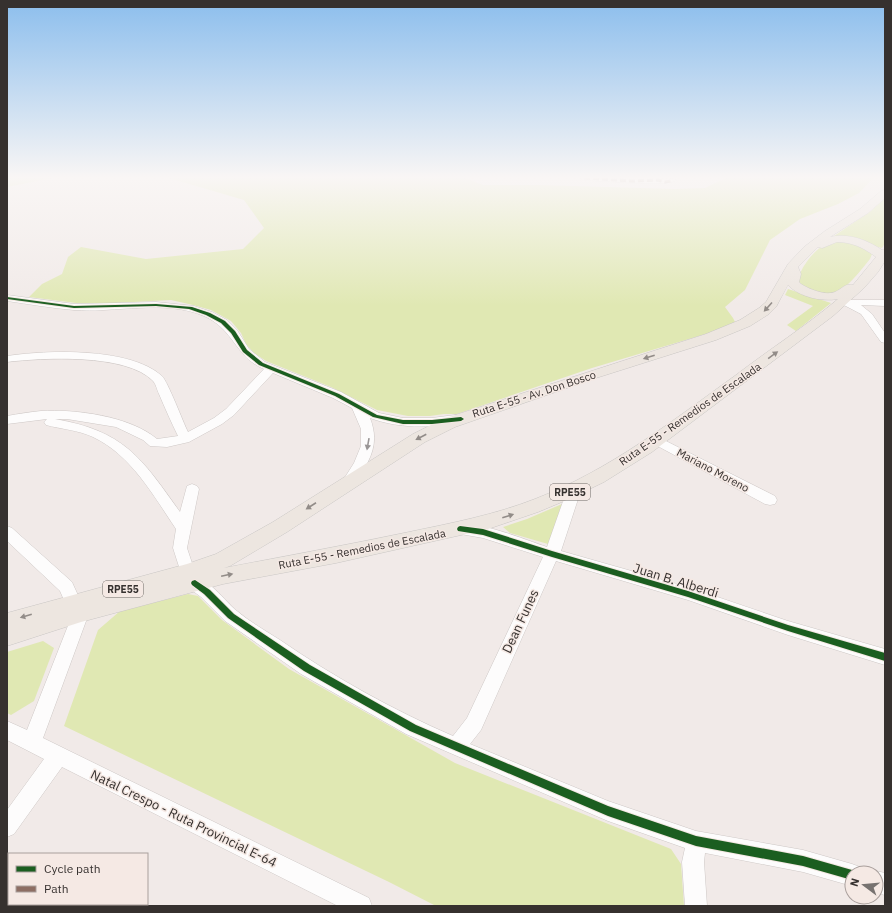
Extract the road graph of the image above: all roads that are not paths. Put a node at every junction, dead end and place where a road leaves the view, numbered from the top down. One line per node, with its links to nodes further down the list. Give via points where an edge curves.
1 (849, 221): 2 (main road, RPE55)
2 (808, 249): 3 (main road, via 819,247 831,239 844,239 865,245); 4 (main road, RPE55)
3 (884, 257): 5 (main road, RPE55)
4 (789, 271): 6 (main road, via 795,274 792,281 794,285); 15 (main road, Ruta E-55 - Av. Don Bosco / RPE55, one-way to 15, via 778,294 764,311 736,328)
5 (859, 287): 6 (main road, via 847,289 837,295); 8 (main road, RPE55)
6 (813, 294): 8 (main road)
7 (7, 298): 12 (street, via 74,307 156,305 190,308 222,322 233,332 245,351)
8 (841, 302): 9 (street); 10 (street, via 866,312); 19 (main road, Ruta E-55 - Remedios de Escalada / RPE55, one-way to 8)
9 (885, 303)
10 (885, 340)
11 (7, 359): 18 (street, via 74,355 126,362 140,367 158,379)
12 (271, 369): 13 (street, via 337,395); 18 (street, via 230,412)
13 (358, 408): 15 (street, via 393,421); 20 (street, one-way to 20, via 369,428 368,443 363,460)
14 (39, 419): 16 (street); 17 (street); 18 (street, via 67,415 119,424 154,443); 24 (street, via 81,427 97,433 129,454)
15 (461, 419): 20 (main road, Ruta E-55 - Av. Don Bosco / RPE55, one-way to 20, via 419,438)
16 (7, 420)
17 (7, 428)
18 (185, 440)
19 (656, 440): 22 (main road, Ruta E-55 - Remedios de Escalada / RPE55); 23 (street, Mariano Moreno)
20 (349, 482): 28 (main road, Ruta E-55 - Av. Don Bosco / RPE55, one-way to 28, via 238,553)
21 (192, 489): 24 (street)
22 (574, 490): 25 (main road, Ruta E-55 - Remedios de Escalada / RPE55, one-way to 22, via 512,515); 27 (street, Dean Funes)
23 (770, 500)
24 (183, 528): 28 (street, via 180,548)
25 (460, 529): 27 (street, Juan B. Alberdi, via 483,532); 28 (main road, Ruta E-55 - Remedios de Escalada / RPE55, one-way to 25, via 251,571)
26 (7, 532): 29 (street, via 66,587)
27 (552, 554): 32 (street, Juan B. Alberdi); 35 (street, Dean Funes, via 474,724)
28 (191, 577): 29 (main road, RPE55); 35 (street, via 231,616 307,668 414,728)
29 (77, 608): 30 (main road, RPE55, one-way to 30); 31 (main road); 34 (street, via 40,725)
30 (7, 622)
31 (7, 636)
32 (885, 657)
33 (7, 730): 34 (street, Natal Crespo - Ruta Provincial E-64)
34 (31, 743): 36 (street, Natal Crespo - Ruta Provincial E-64)
35 (456, 747): 38 (street, via 608,811)
36 (58, 756): 37 (street); 40 (street, Natal Crespo - Ruta Provincial E-64)
37 (7, 826)
38 (696, 841): 39 (street, via 803,861); 41 (street, via 692,862)
39 (844, 873)
40 (360, 906)
41 (696, 906)

